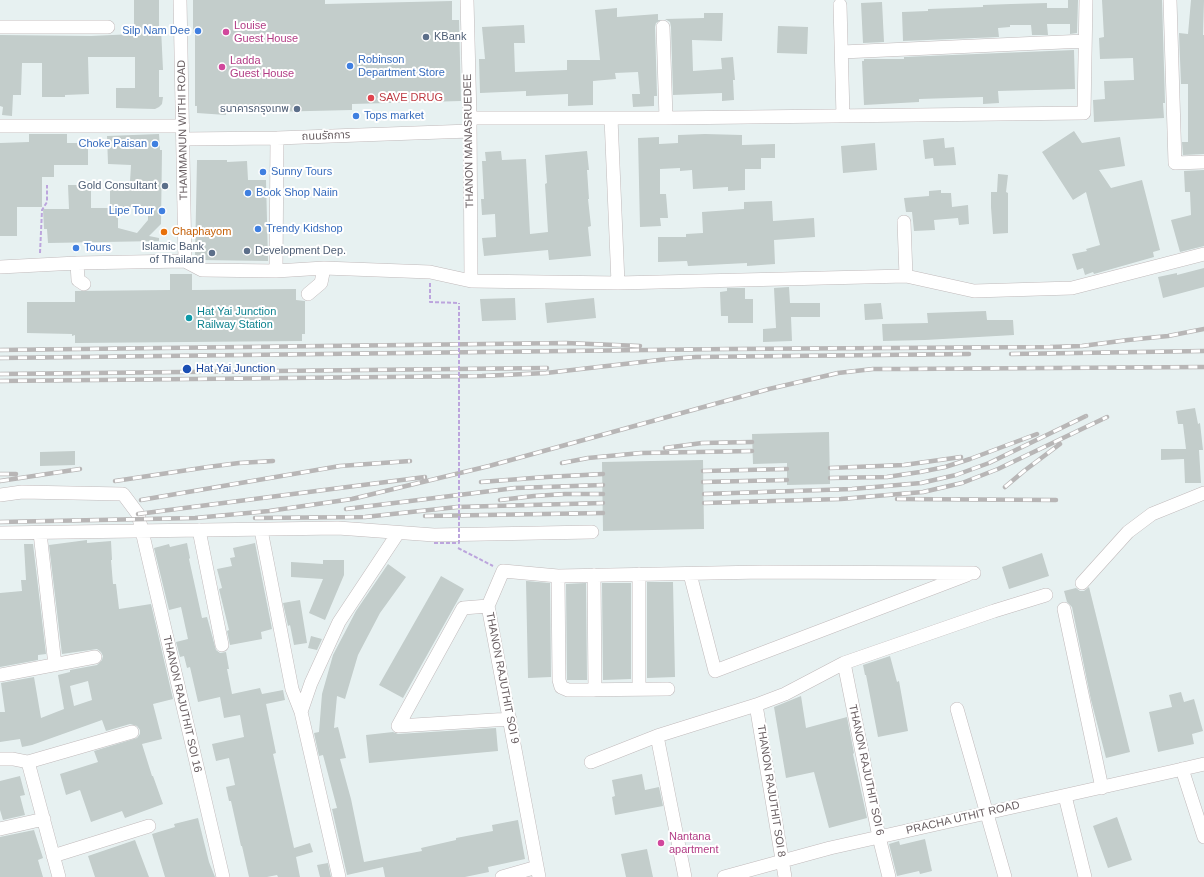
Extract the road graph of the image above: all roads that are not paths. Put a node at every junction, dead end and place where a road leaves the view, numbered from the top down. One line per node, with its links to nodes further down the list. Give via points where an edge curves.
1 (180, 0): 16 (street, THAMMANUN WITHI ROAD)
2 (467, 0): 14 (street, THANON MANASRUEDEE)
3 (1086, 0): 9 (street)
4 (1170, 0): 18 (street, via 1175,164)
5 (840, 5): 10 (street)
6 (0, 27): 8 (street)
7 (663, 27): 13 (street)
8 (108, 28)
9 (1085, 41): 10 (street); 11 (street, ถนนรัถการ, via 1084,113)
10 (842, 52): 11 (street)
11 (843, 116): 13 (street, ถนนรัถการ)
12 (611, 118): 13 (street, ถนนรัถการ); 14 (street, ถนนรัถการ); 28 (street)
13 (666, 118)
14 (470, 124): 17 (street, ถนนรัถการ); 27 (street, THANON MANASRUEDEE)
15 (0, 126): 16 (street, ถนนรัถการ)
16 (183, 132): 17 (street, ถนนรัถการ); 21 (street, THAMMANUN WITHI ROAD)
17 (277, 138): 25 (street)
18 (1204, 162)
19 (904, 222): 26 (street)
20 (1204, 254): 26 (street, via 1072,288 974,291)
21 (185, 261): 22 (street); 25 (street, via 202,270)
22 (77, 262): 23 (street); 29 (street, via 78,280)
23 (0, 267)
24 (324, 268): 25 (street); 27 (street, via 430,272); 30 (street, via 321,283)
25 (276, 271)
26 (906, 276): 28 (street)
27 (471, 281): 28 (street)
28 (618, 283)
29 (84, 284)
30 (308, 294)
31 (1204, 493): 44 (street, via 1152,514 1128,532)
32 (0, 495): 35 (street, THANON RAJUTHIT SOI 16, via 22,492 123,494 138,514)
33 (199, 530): 34 (street); 35 (street); 48 (street)
34 (261, 530): 39 (street, via 338,528); 58 (street, via 292,689)
35 (141, 532): 38 (street); 79 (street, THANON RAJUTHIT SOI 16)
36 (592, 532): 39 (street)
37 (0, 533): 38 (street)
38 (40, 533): 51 (street)
39 (398, 533): 58 (street, via 339,622 311,683)
40 (639, 574): 41 (street); 42 (street); 53 (street)
41 (690, 574): 41 (street, via 763,572 974,573 715,671)
42 (594, 575): 43 (street); 55 (street)
43 (558, 576): 46 (street, THANON RAJUTHIT SOI 9, via 504,571); 55 (street, via 559,684 568,690)
44 (1082, 583)
45 (1046, 595): 50 (street)
46 (488, 606): 59 (street, THANON RAJUTHIT SOI 9); 59 (street, via 463,608 398,726)
47 (1064, 609): 67 (street)
48 (222, 645)
49 (95, 657): 51 (street)
50 (844, 663): 56 (street, via 785,694); 73 (street, THANON RAJUTHIT SOI 6)
51 (55, 665): 52 (street)
52 (0, 675)
53 (639, 689): 54 (street); 55 (street)
54 (668, 689)
55 (595, 690)
56 (756, 705): 61 (street); 76 (street, THANON RAJUTHIT SOI 8)
57 (957, 709): 69 (street)
58 (301, 712): 80 (street)
59 (510, 719): 77 (street, THANON RAJUTHIT SOI 9)
60 (132, 732): 63 (street)
61 (657, 736): 64 (street); 82 (street)
62 (0, 759): 63 (street)
63 (28, 762): 70 (street)
64 (591, 762)
65 (1204, 764): 66 (street, PRACHA UTHIT ROAD)
66 (1182, 770): 67 (street, PRACHA UTHIT ROAD); 74 (street)
67 (1102, 788): 68 (street, PRACHA UTHIT ROAD)
68 (1065, 796): 69 (street, PRACHA UTHIT ROAD); 87 (street)
69 (986, 813): 73 (street, PRACHA UTHIT ROAD); 86 (street)
70 (44, 819): 72 (street); 75 (street)
71 (149, 826): 75 (street)
72 (0, 829)
73 (879, 837): 76 (street, PRACHA UTHIT ROAD); 85 (street, THANON RAJUTHIT SOI 6)
74 (1204, 837)
75 (53, 856): 78 (street)
76 (782, 861): 83 (street, PRACHA UTHIT ROAD); 84 (street, THANON RAJUTHIT SOI 8)
77 (538, 872): 81 (street)
78 (59, 877)
79 (223, 877)
80 (338, 877)
81 (502, 877)
82 (685, 877)
83 (724, 877)
84 (785, 877)
85 (889, 877)
86 (1005, 877)
87 (1085, 877)

